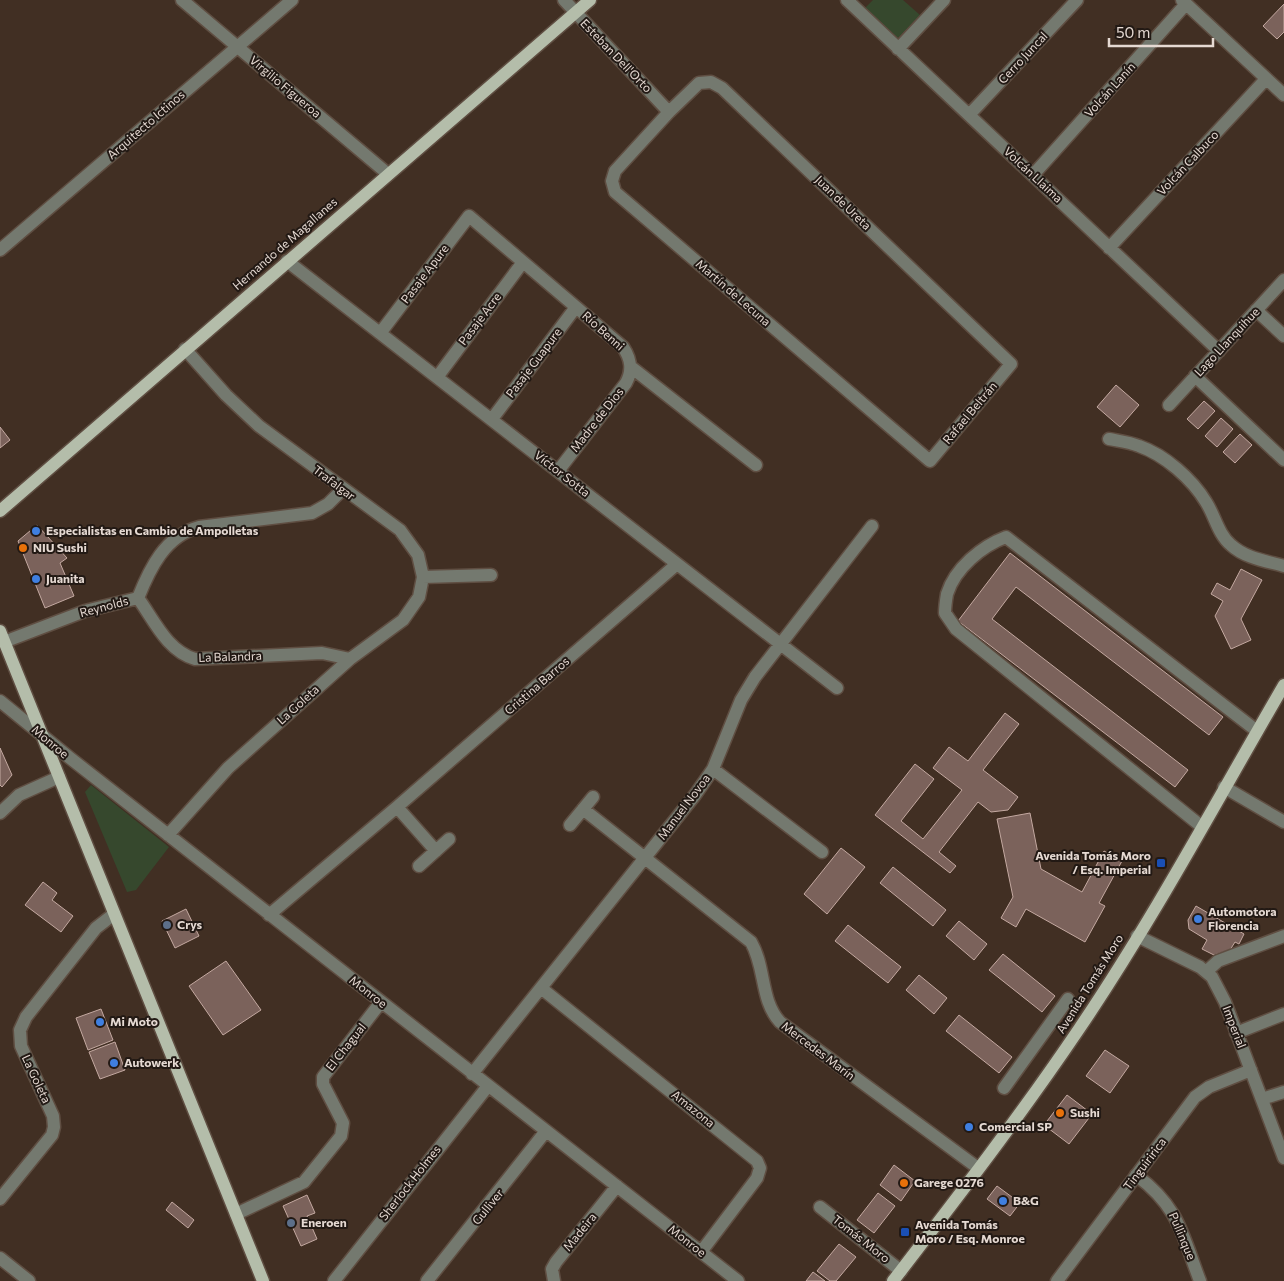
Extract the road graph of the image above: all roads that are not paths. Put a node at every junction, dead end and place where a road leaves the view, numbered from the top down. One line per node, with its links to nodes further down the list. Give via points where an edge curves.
1 (182, 0): 10 (street, Virgilio Figueroa)
2 (292, 0): 10 (street, Arquitecto Ictinos)
3 (564, 0): 9 (street, Esteban Dell'Orto)
4 (590, 0): 9 (main road, Hernando de Magallanes)
5 (847, 0): 11 (street, Volcán Llaima)
6 (944, 0): 11 (street)
7 (1077, 0): 15 (street, Cerro Juncal)
8 (1184, 2): 12 (street); 17 (street, Volcán Lanín)
9 (575, 13): 14 (street, Esteban Dell'Orto); 16 (main road, Hernando de Magallanes)
10 (238, 47): 16 (street, Virgilio Figueroa); 20 (street, Arquitecto Ictinos)
11 (898, 48): 15 (street, Volcán Llaima)
12 (1266, 78): 13 (street); 19 (street, Volcán Calbuco)
13 (1284, 95)
14 (669, 112): 30 (street, Juan de Ureta, via 699,83 711,82 722,88); 38 (street, Martín de Lecuna, via 615,171 612,181 615,192)
15 (969, 115): 17 (street, Volcán Llaima)
16 (388, 174): 21 (main road, Hernando de Magallanes)
17 (1033, 175): 19 (street, Volcán Llaima)
18 (469, 216): 22 (street, Río Benni); 26 (street, Pasaje Apure)
19 (1110, 248): 29 (street, Volcán Llaima)
20 (0, 250)
21 (287, 261): 26 (street, Víctor Sotta); 28 (main road, Hernando de Magallanes)
22 (523, 262): 24 (street, Río Benni); 32 (street, Pasaje Acre)
23 (1284, 280): 25 (street, Lago Llanquihue)
24 (576, 307): 31 (street, Río Benni, via 623,347); 35 (street, Pasaje Guapure)
25 (1256, 310): 27 (street); 29 (street, Lago Llanquihue)
26 (381, 332): 32 (street, Víctor Sotta)
27 (1284, 336)
28 (185, 349): 41 (street, Trafalgar, via 258,426); 42 (main road, Hernando de Magallanes)
29 (1219, 351): 33 (street, Lago Llanquihue)
30 (1011, 364): 38 (street, Rafael Beltrán)
31 (631, 367): 39 (street, Río Benni); 40 (street, Madre de Dios, via 626,383)
32 (438, 376): 35 (street, Víctor Sotta)
33 (1195, 376): 34 (street, Lago Llanquihue); 37 (street)
34 (1169, 405)
35 (492, 419): 40 (street, Víctor Sotta)
36 (1109, 439): 45 (street, via 1140,446 1171,464 1206,502 1223,537 1232,546 1250,556)
37 (1284, 460)
38 (930, 461)
39 (756, 465)
40 (558, 471): 44 (street, Víctor Sotta)
41 (342, 490): 47 (street, Trafalgar, via 407,537 418,555); 48 (street, Reynolds, via 328,504 312,513 185,531 162,552 146,577)
42 (0, 511)
43 (872, 526): 50 (street, Manuel Novoa)
44 (677, 564): 50 (street, Víctor Sotta); 61 (street, Cristina Barros)
45 (1284, 566)
46 (491, 575): 47 (street)
47 (423, 577): 51 (street, La Goleta, via 418,597 409,613)
48 (138, 598): 49 (street, Reynolds); 51 (street, La Balandra, via 168,641 184,656 195,659 322,653)
49 (2, 637): 56 (main road)
50 (780, 644): 53 (street, Víctor Sotta); 57 (street, Manuel Novoa, via 741,700)
51 (350, 659): 67 (street, La Goleta, via 228,768)
52 (1284, 685): 55 (main road, Avenida Tomás Moro)
53 (837, 688)
54 (0, 701): 56 (street, Monroe)
55 (1257, 731): 59 (main road, Avenida Tomás Moro); 66 (street, via 1006,537 992,542 973,556 955,580 948,593 945,613 956,629)
56 (42, 736): 58 (main road); 67 (street, Monroe)
57 (713, 769): 70 (street); 71 (street, Manuel Novoa)
58 (59, 777): 63 (street, via 19,795); 73 (main road)
59 (1224, 787): 64 (street); 66 (main road, Avenida Tomás Moro)
60 (593, 797): 62 (street)
61 (397, 807): 69 (street); 74 (street, Cristina Barros)
62 (583, 809): 65 (street); 71 (street, Mercedes Marín)
63 (0, 813)
64 (1284, 822)
65 (570, 825)
66 (1201, 826): 75 (main road, Avenida Tomás Moro)
67 (168, 834): 74 (street, Monroe)
68 (449, 839): 69 (street)
69 (436, 851): 72 (street)
70 (822, 852)
71 (644, 860): 78 (street, Manuel Novoa); 91 (street, Mercedes Marín, via 751,942 763,971 768,1004 780,1022)
72 (419, 866)
73 (114, 914): 94 (street, La Goleta, via 96,928 22,1024 21,1046 53,1116 54,1127 52,1135); 96 (main road)
74 (269, 915): 80 (street, Monroe)
75 (1137, 936): 77 (street); 91 (main road, Avenida Tomás Moro, via 1080,1027)
76 (1284, 936): 77 (street, via 1218,961)
77 (1207, 971): 82 (street, Imperial, via 1225,1002)
78 (541, 988): 84 (street, Manuel Novoa); 97 (street, Amazona, via 757,1160 760,1168 757,1178)
79 (1068, 999): 86 (street)
80 (381, 1002): 84 (street, Monroe); 96 (street, El Chagual, via 323,1077 323,1084 343,1123 341,1136 304,1182)
81 (1284, 1014): 82 (street)
82 (1236, 1033): 83 (street, Imperial)
83 (1251, 1070): 88 (street, Imperial); 92 (street, Tinguiririca, via 1208,1087 1195,1097)
84 (472, 1074): 85 (street, Monroe)
85 (488, 1086): 89 (street, Monroe); 102 (street, Sherlock Holmes)
86 (1004, 1088)
87 (1284, 1092): 88 (street)
88 (1262, 1099): 90 (street, Imperial)
89 (546, 1131): 93 (street, Monroe); 103 (street, Gulliver)
90 (1284, 1158)
91 (978, 1168): 99 (main road, Avenida Tomás Moro)
92 (1136, 1175): 106 (street, Tinguiririca); 107 (street, Pullinque, via 1170,1208)
93 (617, 1186): 97 (street, Monroe); 104 (street, Madeira, via 556,1262 552,1269)
94 (0, 1199)
95 (820, 1207): 99 (street, Tomás Moro)
96 (236, 1214): 101 (main road)
97 (700, 1252): 105 (street, Monroe)
98 (0, 1258): 100 (street)
99 (897, 1276)
100 (29, 1281)
101 (263, 1281)
102 (334, 1281)
103 (427, 1281)
104 (554, 1281)
105 (738, 1281)
106 (1057, 1281)
107 (1200, 1281)

